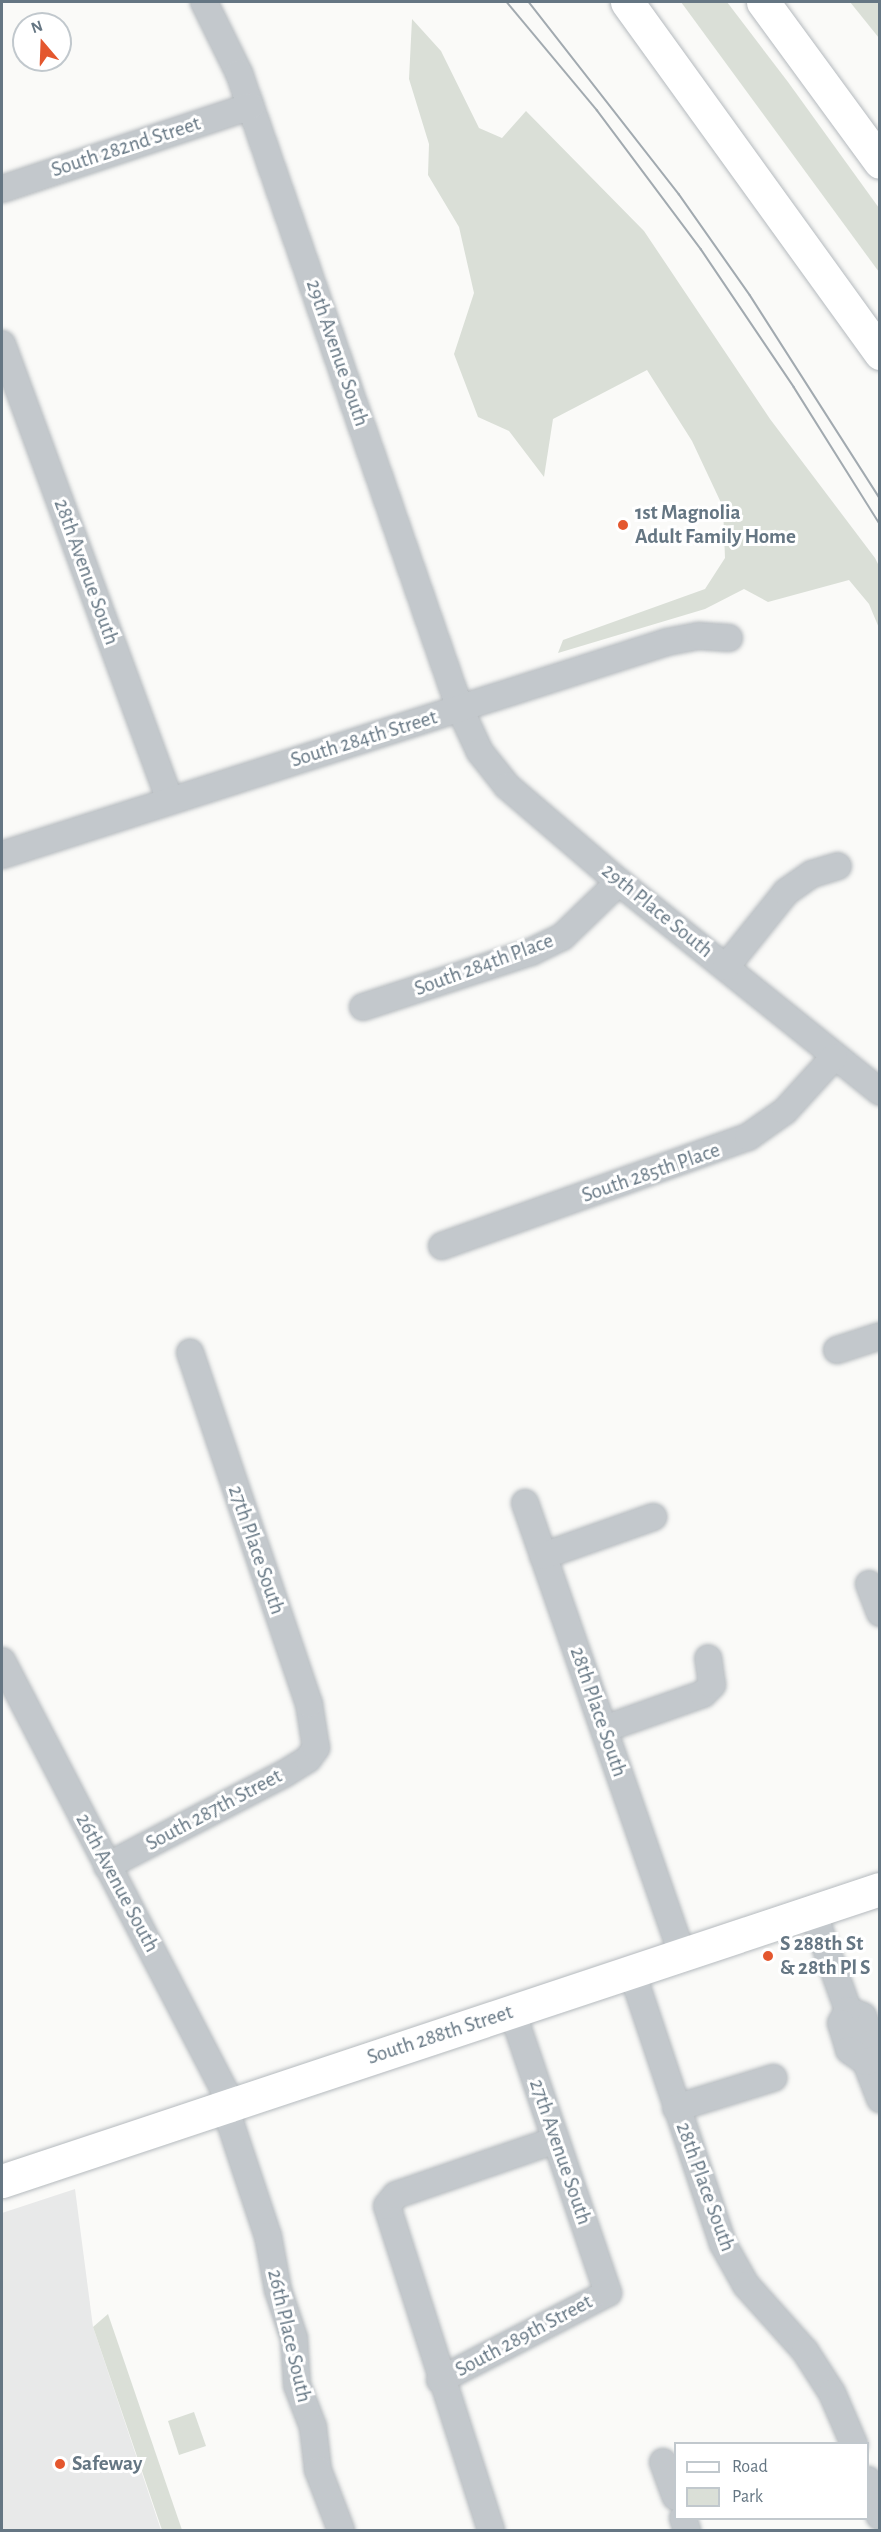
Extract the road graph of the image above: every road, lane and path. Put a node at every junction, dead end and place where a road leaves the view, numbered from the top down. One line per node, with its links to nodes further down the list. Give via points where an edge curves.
1 (204, 2): 4 (street, 29th Avenue South, via 224,37)
2 (627, 2): 8 (main road)
3 (763, 2): 5 (main road)
4 (251, 106): 6 (street, South 282nd Street); 10 (street, 29th Avenue South)
5 (879, 162)
6 (2, 189)
7 (2, 344): 11 (street, 28th Avenue South)
8 (879, 353)
9 (729, 638): 10 (street, South 284th Street, via 699,636 667,642)
10 (460, 709): 11 (street, South 284th Street); 14 (street, 29th Place South, via 480,752 507,786)
11 (170, 800): 12 (street, South 284th Street)
12 (2, 855)
13 (838, 866): 15 (street, via 812,874 786,892)
14 (620, 882): 15 (street, 29th Place South); 16 (street, South 284th Place, via 562,938 531,952)
15 (726, 967): 17 (street, 29th Place South)
16 (363, 1007)
17 (834, 1057): 18 (street, 29th Place South); 19 (street, South 285th Place, via 785,1112 747,1137)
18 (879, 1092)
19 (442, 1246)
20 (879, 1336): 21 (street)
21 (837, 1350)
22 (190, 1353): 31 (street, 27th Place South, via 309,1704)
23 (525, 1503): 25 (street, 28th Place South)
24 (653, 1517): 25 (street)
25 (543, 1556): 30 (street, 28th Place South)
26 (870, 1584): 27 (street)
27 (879, 1613)
28 (708, 1658): 30 (street, via 712,1685 703,1694)
29 (2, 1661): 32 (street, 26th Avenue South)
30 (604, 1729): 35 (street, 28th Place South)
31 (316, 1748): 32 (street, South 287th Street, via 308,1759 284,1774)
32 (107, 1866): 41 (street, 26th Avenue South)
33 (879, 1889): 34 (main road, South 288th Street)
34 (813, 1912): 35 (main road, South 288th Street); 38 (street, via 848,2010 863,2016)
35 (682, 1955): 36 (main road, South 288th Street)
36 (632, 1972): 37 (main road, South 288th Street); 42 (street, 28th Place South)
37 (512, 2011): 41 (main road, South 288th Street); 43 (street, 27th Avenue South)
38 (873, 2060): 40 (street)
39 (772, 2078): 42 (street)
40 (879, 2099)
41 (229, 2106): 44 (main road, South 288th Street); 52 (street, 26th Place South, via 294,2338 297,2385 313,2427 318,2470)
42 (676, 2108): 47 (street, 28th Place South, via 711,2214 733,2263 746,2285 805,2351 832,2393)
43 (556, 2140): 45 (street, 27th Avenue South); 46 (street, via 405,2191 389,2202 391,2224)
44 (2, 2181)
45 (608, 2292): 46 (street, South 289th Street)
46 (440, 2380): 53 (street)
47 (853, 2442)
48 (663, 2462): 50 (street)
49 (869, 2487): 51 (street)
50 (674, 2494)
51 (879, 2516)
52 (341, 2530)
53 (491, 2530)

